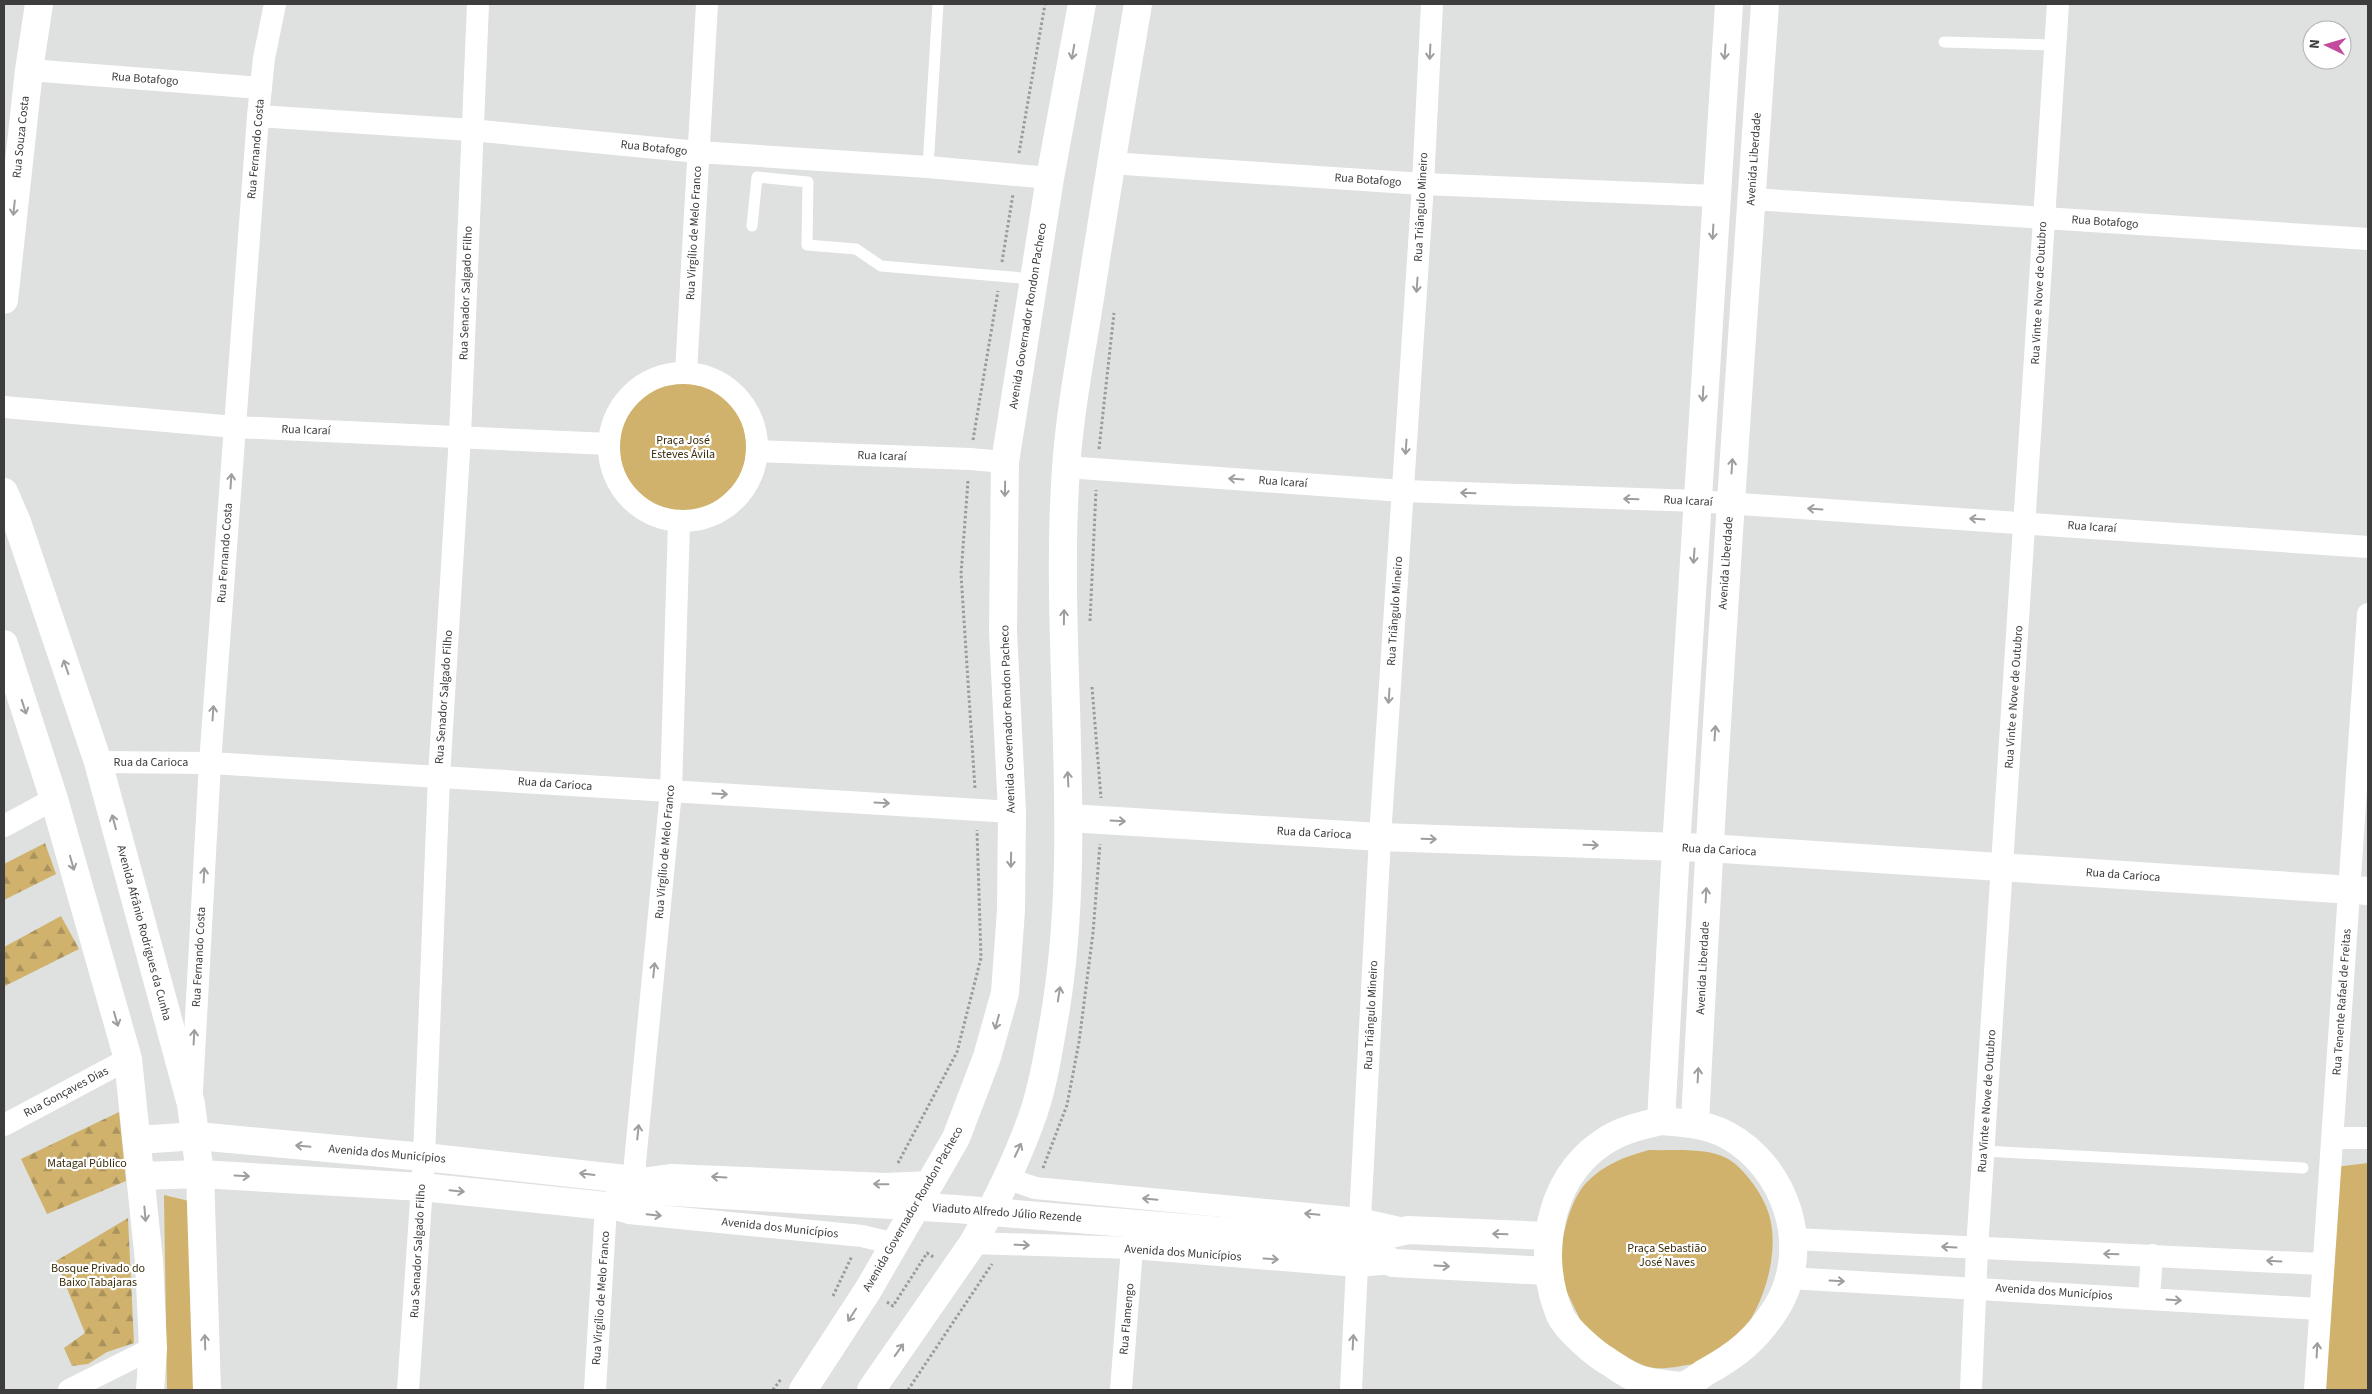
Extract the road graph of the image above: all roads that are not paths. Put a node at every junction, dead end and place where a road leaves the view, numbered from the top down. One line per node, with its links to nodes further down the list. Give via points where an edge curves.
1 (39, 4): 14 (street, Rua Souza Costa)
2 (275, 4): 15 (street, Rua Fernando Costa)
3 (478, 4): 17 (street, Rua Senador Salgado Filho)
4 (707, 4): 18 (street, Rua Virgílio de Melo Franco)
5 (938, 4): 20 (lane)
6 (1082, 4): 21 (street, Avenida Governador Rondon Pacheco, one-way to 21)
7 (1138, 4): 19 (street)
8 (1432, 4): 22 (street, Rua Triângulo Mineiro, one-way to 22)
9 (1729, 4): 23 (street, one-way to 23)
10 (1765, 4): 24 (street, Avenida Liberdade)
11 (2058, 4): 13 (street, Rua Vinte e Nove de Outubro)
12 (1944, 42): 13 (lane)
13 (2055, 45): 25 (street, Rua Vinte e Nove de Outubro)
14 (29, 70): 15 (street, Rua Botafogo); 29 (street, Rua Souza Costa, one-way to 29)
15 (261, 88): 16 (street, Rua Fernando Costa)
16 (258, 116): 17 (street, Rua Botafogo); 32 (street, Rua Fernando Costa)
17 (472, 130): 18 (street, Rua Botafogo); 33 (street, Rua Senador Salgado Filho)
18 (698, 152): 20 (street, Rua Botafogo); 30 (street, Rua Virgílio de Melo Franco)
19 (1110, 163): 22 (street, Rua Botafogo); 37 (street)
20 (928, 167): 21 (street, Rua Botafogo)
21 (1050, 178): 28 (street, Avenida Governador Rondon Pacheco)
22 (1423, 184): 23 (street, Rua Botafogo); 38 (street, Rua Triângulo Mineiro, one-way to 38)
23 (1715, 196): 40 (street, one-way to 40)
24 (1752, 198): 25 (street, Rua Botafogo); 41 (street, Avenida Liberdade, one-way to 24)
25 (2044, 218): 27 (street, Rua Botafogo); 43 (street, Rua Vinte e Nove de Outubro)
26 (752, 226): 28 (lane, via 758,177 808,182 806,245 856,249 880,266)
27 (2368, 240)
28 (1034, 279): 36 (street, Avenida Governador Rondon Pacheco)
29 (4, 293)
30 (686, 372): 34 (street, via 663,375 642,385 624,401 613,421); 35 (street, via 709,377 730,388 746,406 755,428)
31 (4, 407): 32 (street, Rua Icaraí)
32 (235, 427): 33 (street, Rua Icaraí); 49 (street, Rua Fernando Costa, one-way to 32)
33 (460, 436): 34 (street, Rua Icaraí); 50 (street, Rua Senador Salgado Filho)
34 (608, 444): 42 (street, via 611,468 621,489 636,506 657,518)
35 (758, 451): 36 (street, Rua Icaraí); 42 (street, via 753,474 741,494 724,510 702,520)
36 (1005, 462): 53 (street, Avenida Governador Rondon Pacheco, one-way to 53, via 1003,631)
37 (1066, 467): 38 (street, Rua Icaraí, one-way to 37); 54 (street, one-way to 37, via 1063,638)
38 (1403, 491): 40 (street, Rua Icaraí, one-way to 38); 56 (street, Rua Triângulo Mineiro, one-way to 56)
39 (4, 492): 44 (street, Avenida Afrânio Rodrigues da Cunha)
40 (1697, 501): 41 (street, Rua Icaraí); 57 (street, one-way to 57)
41 (1729, 504): 43 (street, Rua Icaraí, one-way to 41); 58 (street, Avenida Liberdade, one-way to 41)
42 (679, 522): 51 (street, Rua Virgílio de Melo Franco)
43 (2025, 522): 45 (street, Rua Icaraí); 59 (street, Rua Vinte e Nove de Outubro)
44 (10, 526): 48 (street, Avenida Afrânio Rodrigues da Cunha, one-way to 44)
45 (2368, 546)
46 (2368, 614): 60 (street, Rua Tenente Rafael de Freitas)
47 (4, 644): 52 (street, one-way to 52)
48 (98, 762): 49 (street, Rua da Carioca); 62 (street, Avenida Afrânio Rodrigues da Cunha, one-way to 48)
49 (210, 763): 50 (street, Rua da Carioca); 62 (street, Rua Fernando Costa, one-way to 49)
50 (439, 776): 51 (street, Rua da Carioca); 71 (street, Rua Senador Salgado Filho)
51 (671, 791): 53 (street, Rua da Carioca, one-way to 53); 78 (street, Rua Virgílio de Melo Franco, one-way to 51, via 636,1152)
52 (54, 798): 55 (street); 61 (street, one-way to 61)
53 (1012, 812): 77 (street, Avenida Governador Rondon Pacheco, one-way to 77, via 1011,910 1005,993 987,1057 956,1138)
54 (1069, 818): 56 (street, Rua da Carioca, one-way to 56); 75 (street, one-way to 54, via 1031,1122 1060,991 1067,907)
55 (4, 826)
56 (1380, 837): 57 (street, Rua da Carioca, one-way to 57); 85 (street, Rua Triângulo Mineiro)
57 (1676, 848): 58 (street, Rua da Carioca); 63 (street)
58 (1708, 848): 59 (street, Rua da Carioca); 64 (street, Avenida Liberdade, one-way to 58)
59 (2003, 866): 60 (street, Rua da Carioca); 70 (street, Rua Vinte e Nove de Outubro)
60 (2359, 891): 67 (street, Rua Tenente Rafael de Freitas)
61 (128, 1059): 65 (street, Rua Gonçaves Dias); 69 (street)
62 (191, 1104): 66 (street, Avenida Afrânio Rodrigues da Cunha)
63 (1661, 1121): 64 (street); 83 (street, via 1622,1132 1601,1143 1577,1165 1560,1192)
64 (1696, 1124): 84 (street, via 1726,1134 1753,1152 1774,1177 1788,1207)
65 (4, 1125)
66 (197, 1136): 69 (street, Avenida dos Municípios); 71 (street, Avenida dos Municípios, one-way to 66); 73 (street, Avenida Afrânio Rodrigues da Cunha)
67 (2333, 1138): 68 (street); 92 (street, Rua Tenente Rafael de Freitas)
68 (2368, 1138)
69 (138, 1140): 74 (street)
70 (1984, 1151): 72 (lane); 90 (street, Rua Vinte e Nove de Outubro)
71 (424, 1157): 78 (street, Avenida dos Municípios, one-way to 71); 79 (street, Rua Senador Salgado Filho)
72 (2302, 1168)
73 (200, 1174): 74 (street, Avenida dos Municípios); 79 (street, Avenida dos Municípios, one-way to 79); 104 (street, Avenida Afrânio Rodrigues da Cunha, one-way to 73)
74 (141, 1176): 98 (street, one-way to 98)
75 (1006, 1178): 80 (street, Avenida dos Municípios, via 1036,1188); 87 (street)
76 (816, 1181): 77 (street, Avenida dos Municípios, one-way to 76); 78 (street, Avenida dos Municípios, one-way to 78, via 672,1175); 82 (street, via 837,1193 843,1210 838,1223)
77 (930, 1182): 86 (street, Avenida Governador Rondon Pacheco)
78 (646, 1186): 81 (street, Avenida dos Municípios); 85 (street, Viaduto Alfredo Júlio Rezende)
79 (422, 1187): 81 (street, Avenida dos Municípios, one-way to 81); 105 (street, Rua Senador Salgado Filho)
80 (1081, 1192): 85 (street, Avenida dos Municípios, one-way to 80); 88 (street, via 1067,1198 1057,1210 1056,1234)
81 (606, 1206): 82 (street, Avenida dos Municípios, one-way to 82, via 629,1213); 106 (street, Rua Virgílio de Melo Franco)
82 (816, 1231): 86 (street, Avenida dos Municípios, via 862,1236)
83 (1548, 1236): 85 (street, Avenida dos Municípios, one-way to 85, via 1408,1230); 93 (street)
84 (1794, 1239): 90 (street, one-way to 84); 94 (street)
85 (1358, 1242): 89 (street, Avenida dos Municípios, one-way to 85); 93 (street, Avenida dos Municípios, one-way to 93, via 1394,1263); 109 (street, Rua Triângulo Mineiro, one-way to 85)
86 (895, 1244): 99 (street, Avenida Governador Rondon Pacheco, one-way to 99, via 852,1281)
87 (973, 1244): 88 (street, Avenida dos Municípios, one-way to 88); 107 (street, one-way to 87)
88 (1074, 1247): 89 (street, Avenida dos Municípios)
89 (1132, 1248): 108 (street, Rua Flamengo)
90 (1977, 1248): 91 (street, one-way to 90); 95 (street, Rua Vinte e Nove de Outubro)
91 (2152, 1255): 92 (street, one-way to 91); 96 (street)
92 (2322, 1264): 97 (street, Rua Tenente Rafael de Freitas)
93 (1548, 1271): 100 (street, via 1561,1317 1593,1352)
94 (1789, 1278): 95 (street, Avenida dos Municípios, one-way to 95); 101 (street, via 1777,1306 1744,1350)
95 (1975, 1287): 96 (street, Avenida dos Municípios); 110 (street, Rua Vinte e Nove de Outubro)
96 (2149, 1298): 97 (street, Avenida dos Municípios, one-way to 97)
97 (2319, 1309): 111 (street, Rua Tenente Rafael de Freitas, one-way to 97)
98 (153, 1348): 102 (street); 103 (street)
99 (794, 1382)
100 (1637, 1384): 101 (street)
101 (1683, 1388)
102 (69, 1390)
103 (150, 1390)
104 (207, 1390)
105 (408, 1390)
106 (595, 1390)
107 (871, 1390)
108 (1121, 1390)
109 (1351, 1390)
110 (1971, 1390)
111 (2315, 1390)

